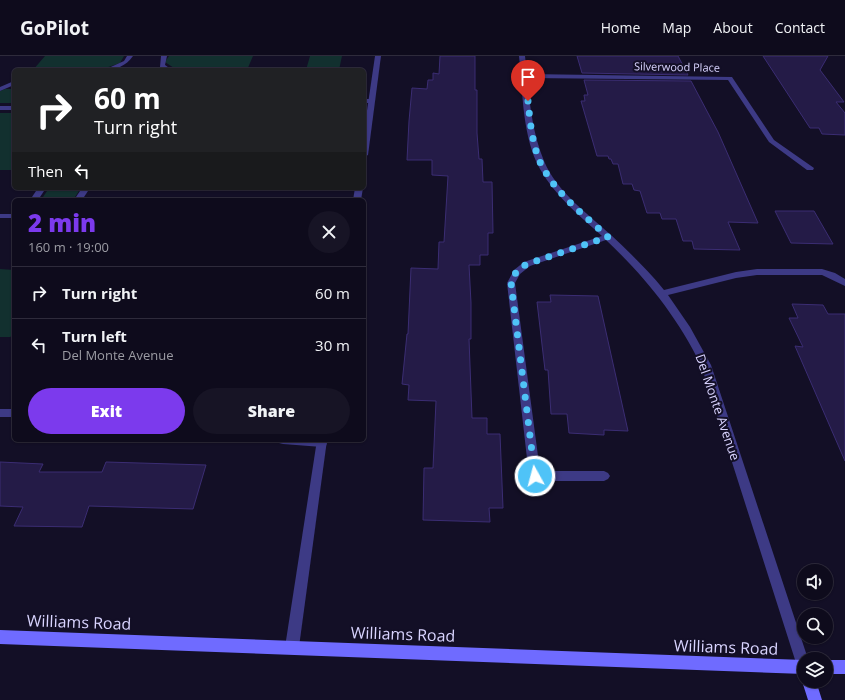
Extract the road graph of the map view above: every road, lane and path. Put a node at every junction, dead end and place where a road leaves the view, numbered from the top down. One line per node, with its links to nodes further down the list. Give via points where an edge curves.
1 (130, 56): 5 (street, via 126,62)
2 (164, 56): 6 (street, via 162,66)
3 (378, 56): 11 (street)
4 (522, 56): 7 (street, Del Monte Avenue)
5 (112, 68)
6 (166, 68)
7 (524, 76): 15 (street, Silverwood Place, via 730,78 771,141); 18 (street, Del Monte Avenue, via 531,127 540,162 566,197)
8 (12, 84): 9 (street)
9 (0, 89)
10 (366, 101): 11 (street)
11 (372, 101): 14 (street)
12 (0, 108): 13 (street)
13 (12, 108)
14 (366, 142)
15 (810, 168)
16 (0, 216): 17 (street)
17 (12, 216)
18 (608, 237): 20 (street, Del Monte Avenue); 24 (street, via 527,264 513,274 511,283 535,476)
19 (845, 283): 20 (street, via 822,272 757,272)
20 (662, 293): 27 (street, Del Monte Avenue, via 691,333 706,365)
21 (0, 413): 22 (street)
22 (12, 413)
23 (322, 442): 26 (street)
24 (604, 476)
25 (0, 637): 26 (main road, Williams Road)
26 (292, 647): 28 (main road, Williams Road)
27 (799, 652)
28 (797, 666)
29 (833, 667): 30 (main road)
30 (845, 667)
31 (811, 688): 32 (main road)
32 (815, 700)

